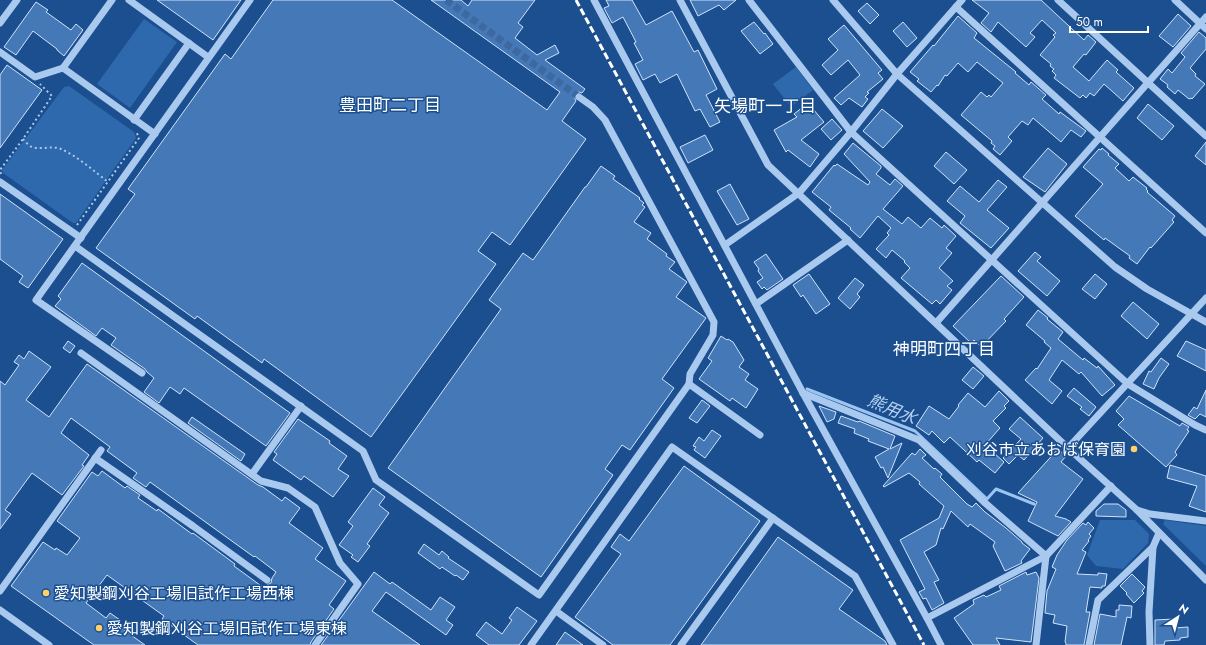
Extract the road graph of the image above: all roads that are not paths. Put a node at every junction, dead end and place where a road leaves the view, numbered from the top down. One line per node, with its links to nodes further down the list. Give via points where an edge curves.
1 (17, 0): 14 (street)
2 (112, 0): 19 (street)
3 (130, 0): 16 (street)
4 (250, 0): 18 (street)
5 (594, 0): 34 (street)
6 (680, 0): 29 (street, via 768,165)
7 (749, 0): 24 (street)
8 (833, 0): 20 (street)
9 (962, 0): 12 (street)
10 (1058, 0): 21 (street)
11 (1175, 0): 15 (street)
12 (956, 7): 20 (street); 27 (street)
13 (1206, 17): 15 (street)
14 (0, 23)
15 (1203, 26): 21 (street)
16 (189, 43): 18 (street); 23 (street)
17 (0, 52): 19 (street, via 35,77)
18 (208, 57): 25 (street)
19 (63, 68): 23 (street)
20 (897, 74): 24 (street); 30 (street)
21 (1147, 83): 26 (street); 27 (street)
22 (579, 97): 44 (street, via 594,107 605,120 714,322 713,335 690,374)
23 (134, 120): 25 (street)
24 (851, 132): 29 (street); 36 (street)
25 (155, 134): 32 (street)
26 (1206, 136)
27 (1100, 137): 30 (street); 31 (street)
28 (1, 178): 32 (street)
29 (799, 193): 33 (street); 34 (street)
30 (1043, 202): 36 (street); 39 (street, via 1115,267)
31 (1206, 233)
32 (81, 238): 35 (street)
33 (848, 240): 38 (street); 41 (street)
34 (725, 245): 38 (street)
35 (75, 246): 43 (street, via 36,300); 47 (street)
36 (992, 260): 41 (street); 45 (street)
37 (1206, 298): 39 (street)
38 (756, 304): 46 (street)
39 (1191, 315): 40 (street); 45 (street)
40 (1206, 322)
41 (936, 323): 50 (street)
42 (81, 353): 53 (street)
43 (142, 373)
44 (689, 384): 47 (street, via 539,595 376,480 363,451); 49 (street)
45 (1128, 384): 48 (street); 50 (street)
46 (803, 393): 60 (street, via 919,440); 66 (street)
47 (301, 406): 53 (street)
48 (1206, 430)
49 (760, 435)
50 (1068, 448): 54 (street)
51 (101, 450): 52 (street)
52 (95, 458): 61 (street); 63 (street)
53 (252, 474): 68 (street, via 261,481 288,488 315,507 340,563 358,584)
54 (1111, 486): 55 (street); 60 (street)
55 (1137, 510): 57 (street); 58 (street)
56 (773, 518): 65 (street, via 672,448); 71 (street); 72 (street, via 855,576)
57 (1206, 521)
58 (1159, 533): 59 (street); 62 (street)
59 (1153, 547): 75 (street, via 1098,600); 76 (street, via 1149,612)
60 (1046, 556): 66 (street); 74 (street)
61 (267, 580)
62 (1206, 580)
63 (0, 591)
64 (0, 610): 67 (street)
65 (556, 611): 69 (street); 70 (street)
66 (927, 618): 73 (street)
67 (49, 645)
68 (315, 645)
69 (531, 645)
70 (603, 645)
71 (682, 645)
72 (893, 645)
73 (941, 645)
74 (1036, 645)
75 (1090, 645)
76 (1150, 645)

